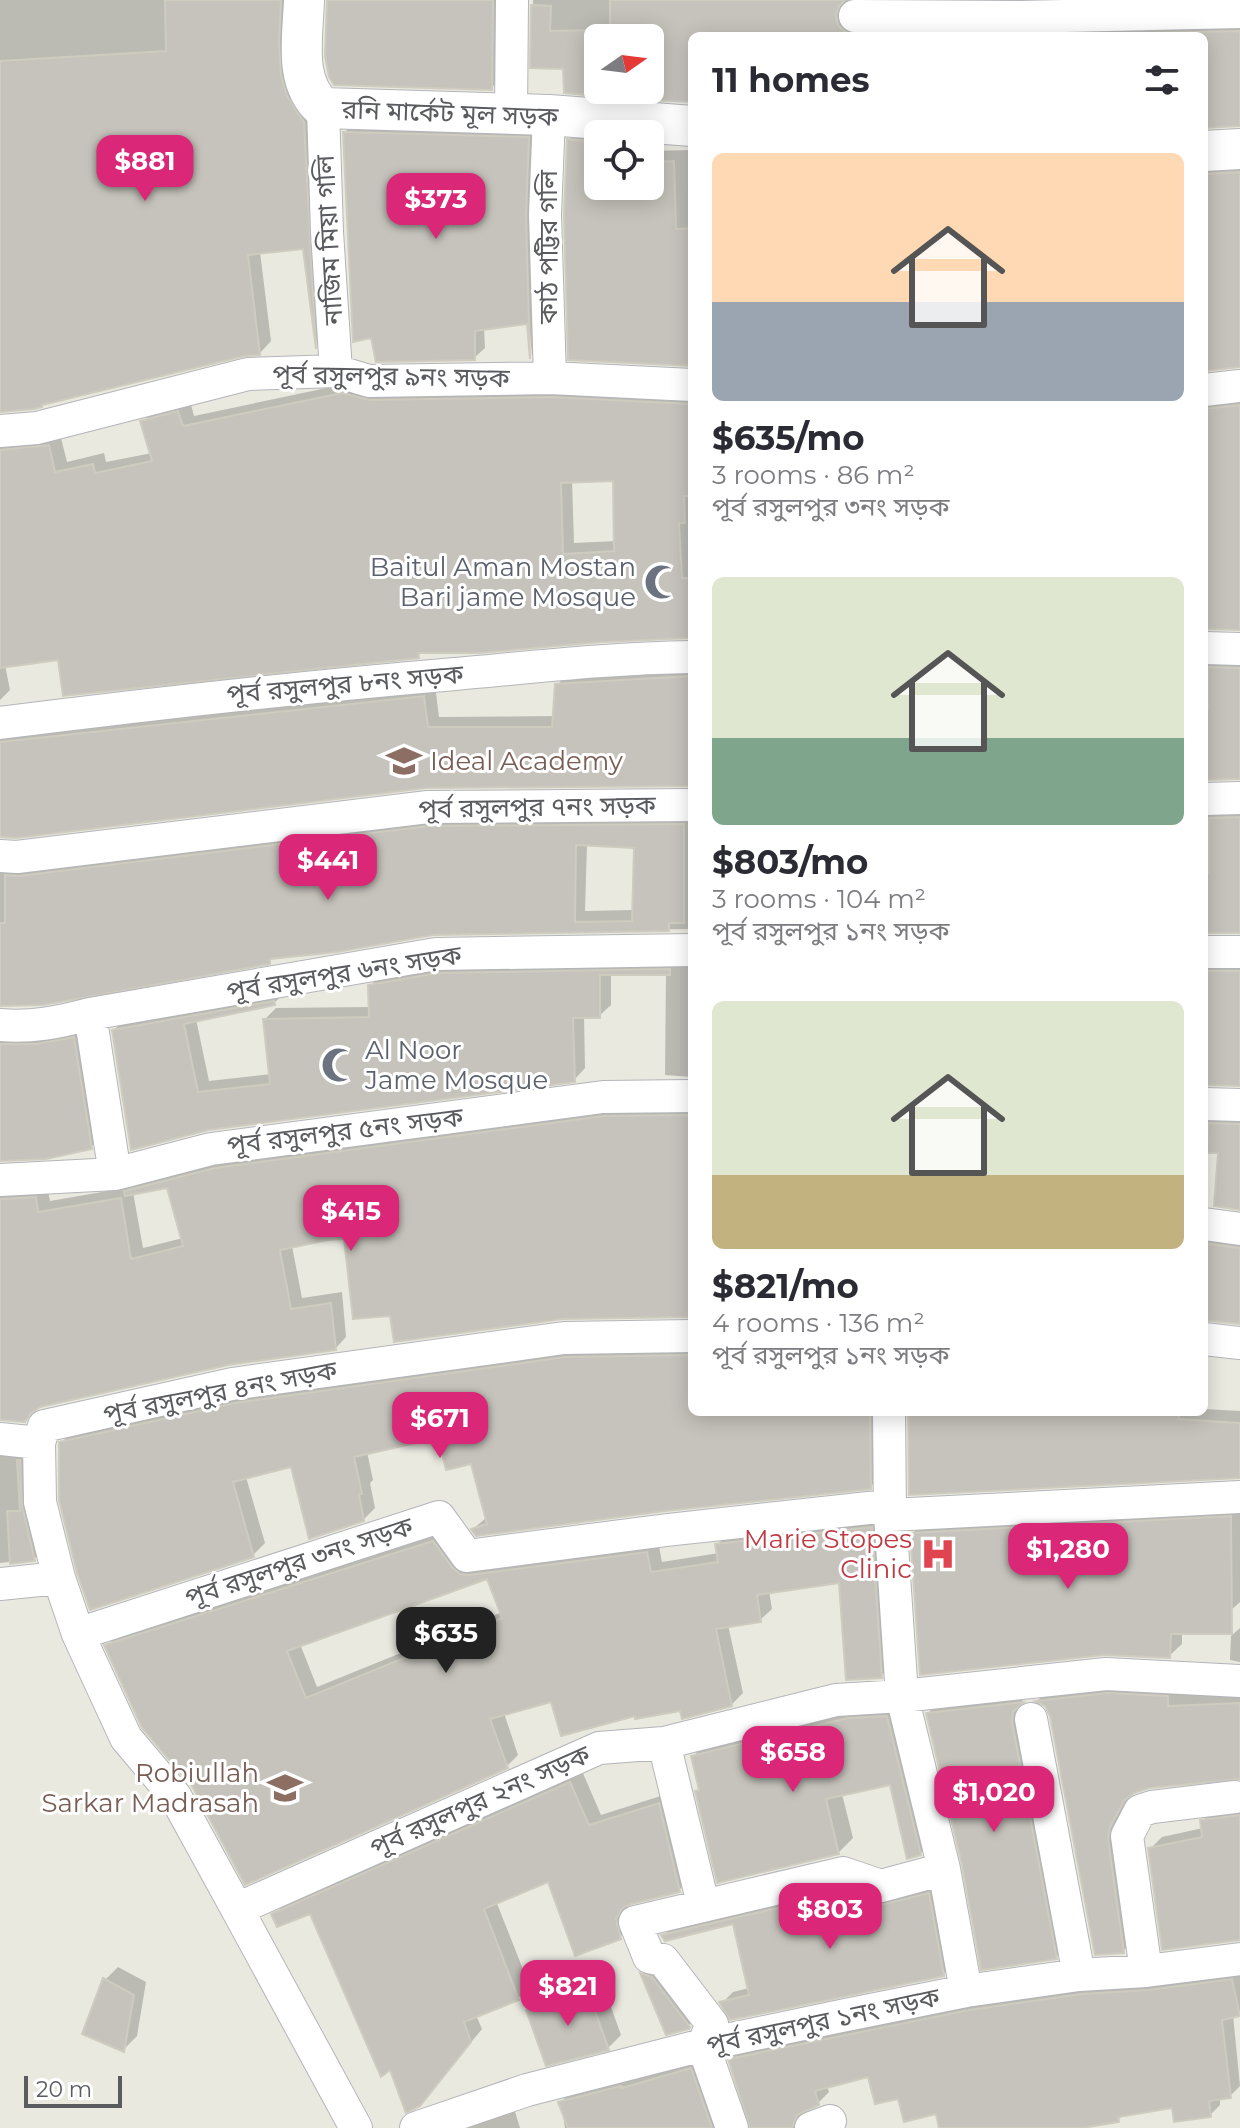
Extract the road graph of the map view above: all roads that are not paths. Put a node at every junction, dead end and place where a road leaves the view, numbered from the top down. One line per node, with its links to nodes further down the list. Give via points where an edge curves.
1 (304, 0): 5 (street, রনি মার্কেট মূল সড়ক, via 302,71)
2 (512, 0): 6 (street, কাঠ পট্টির গলি)
3 (1240, 12): 4 (street)
4 (855, 17)
5 (323, 108): 6 (street, রনি মার্কেট মূল সড়ক); 10 (street, নাজিম মিয়া গলি)
6 (530, 115): 7 (street, রনি মার্কেট মূল সড়ক); 11 (street, কাঠ পট্টির গলি, via 545,215)
7 (688, 126)
8 (1240, 149): 9 (street)
9 (1208, 151)
10 (336, 371): 11 (street, পূর্ব রসুলপুর ৯নং সড়ক, via 369,381); 15 (street, পূর্ব রসুলপুর ৯নং সড়ক, via 248,374 37,428)
11 (550, 378): 12 (street, পূর্ব রসুলপুর ৯নং সড়ক)
12 (688, 385)
13 (1240, 386): 14 (street)
14 (1208, 390)
15 (0, 431)
16 (1208, 648): 17 (street)
17 (1240, 649)
18 (688, 657): 19 (street, পূর্ব রসুলপুর ৮নং সড়ক, via 364,682)
19 (0, 723)
20 (1240, 798): 21 (street)
21 (1208, 799)
22 (688, 805): 23 (street, পূর্ব রসুলপুর ৭নং সড়ক, via 428,807)
23 (0, 856)
24 (688, 950): 27 (street, পূর্ব রসুলপুর ৬নং সড়ক, via 436,954)
25 (1208, 952): 26 (street)
26 (1240, 952)
27 (90, 1014): 28 (street, পূর্ব রসুলপুর ৬নং সড়ক, via 17,1027); 32 (street)
28 (0, 1025)
29 (688, 1096): 32 (street, পূর্ব রসুলপুর ৫নং সড়ক, via 603,1097 265,1141)
30 (1208, 1104): 31 (street)
31 (1240, 1105)
32 (115, 1174): 33 (street, পূর্ব রসুলপুর ৫নং সড়ক)
33 (0, 1180)
34 (1208, 1225): 35 (street)
35 (1240, 1229)
36 (688, 1336): 41 (street, পূর্ব রসুলপুর ৪নং সড়ক, via 564,1338 232,1384 44,1426)
37 (1208, 1339): 38 (street)
38 (1240, 1343)
39 (889, 1416): 43 (street)
40 (0, 1439): 41 (street)
41 (39, 1443): 44 (street, via 40,1502)
42 (1240, 1497): 43 (street, পূর্ব রসুলপুর ৩নং সড়ক)
43 (890, 1515): 46 (street, পূর্ব রসুলপুর ৩নং সড়ক, via 878,1507 467,1556 439,1517); 48 (street)
44 (59, 1578): 45 (street); 46 (street)
45 (0, 1584)
46 (78, 1634): 54 (street, via 126,1738 175,1796)
47 (1240, 1681): 48 (street, পূর্ব রসুলপুর ২নং সড়ক, via 1106,1674)
48 (902, 1696): 50 (street, পূর্ব রসুলপুর ২নং সড়ক, via 836,1700); 52 (street)
49 (1031, 1719): 57 (street)
50 (664, 1743): 53 (street); 54 (street, পূর্ব রসুলপুর ২নং সড়ক, via 599,1748)
51 (1235, 1797): 56 (street, via 1140,1811 1127,1836)
52 (944, 1869): 53 (street, via 881,1886 843,1873); 58 (street)
53 (703, 1904): 59 (street, via 635,1922 649,1957 663,1960 712,2024)
54 (237, 1909): 60 (street)
55 (1240, 1959): 56 (street, পূর্ব রসুলপুর ১নং সড়ক)
56 (1146, 1971): 57 (street, পূর্ব রসুলপুর ১নং সড়ক)
57 (1079, 1975): 58 (street, পূর্ব রসুলপুর ১নং সড়ক)
58 (966, 1991): 59 (street, পূর্ব রসুলপুর ১নং সড়ক)
59 (703, 2045): 61 (street, পূর্ব রসুলপুর ১নং সড়ক, via 527,2090); 62 (street)
60 (356, 2128)
61 (416, 2128)
62 (732, 2128)

